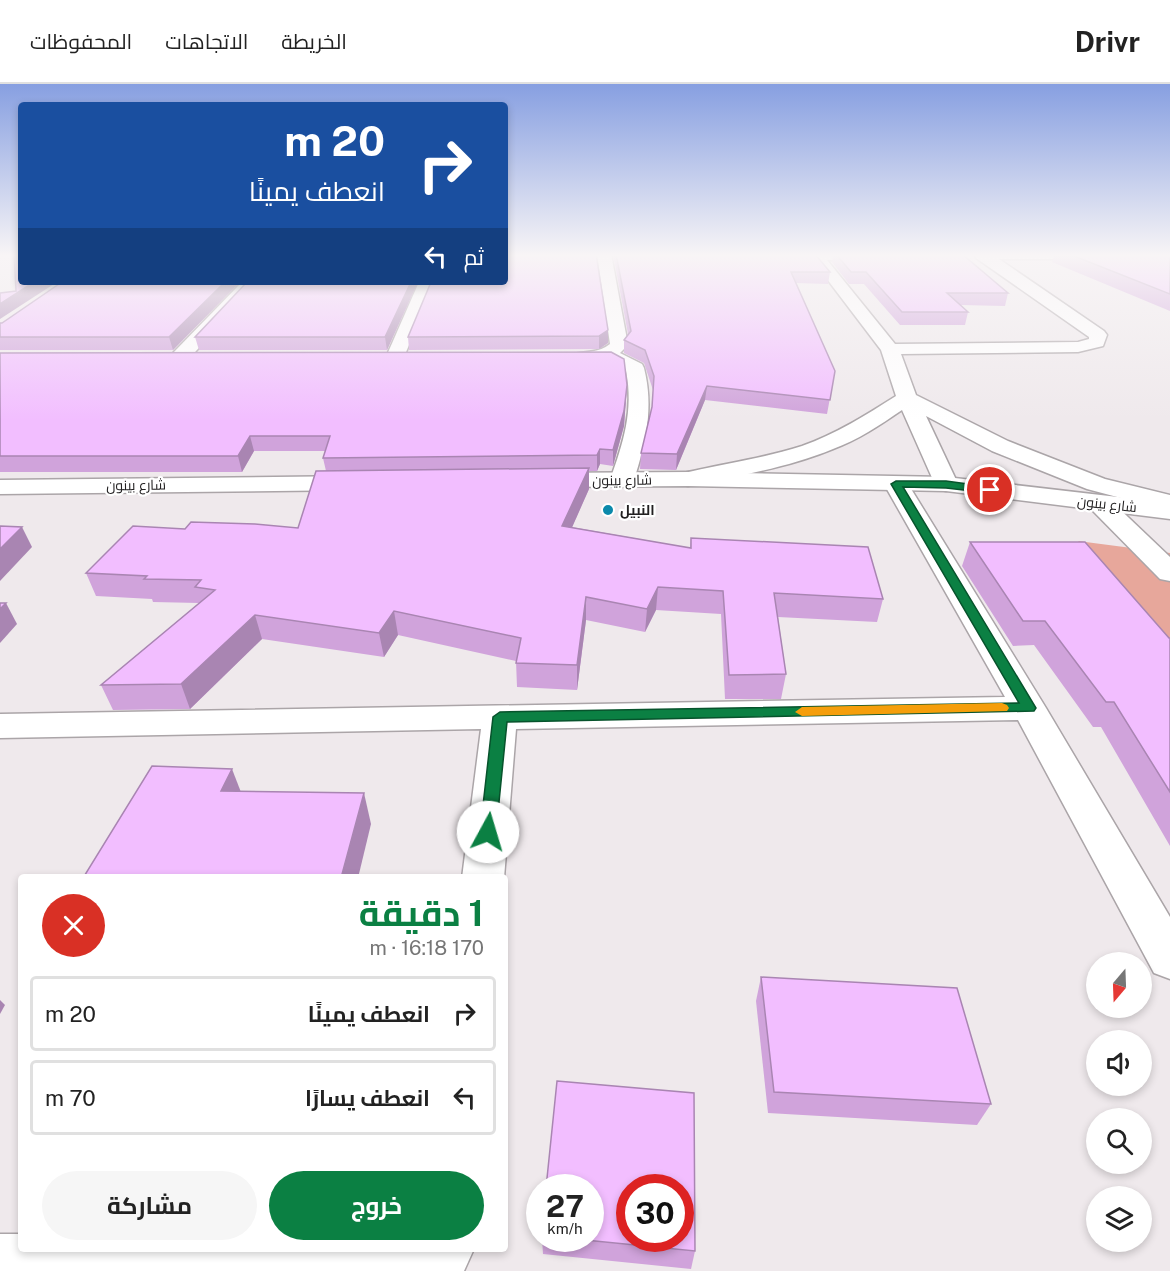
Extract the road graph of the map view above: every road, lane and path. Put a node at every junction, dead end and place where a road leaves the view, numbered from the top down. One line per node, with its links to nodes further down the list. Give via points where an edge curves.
1 (224, 309): 9 (street)
2 (415, 309): 12 (street)
3 (614, 309): 7 (street, via 620,345)
4 (859, 309): 6 (street)
5 (1060, 309): 6 (street, via 1098,335 1097,342 1078,347)
6 (890, 349): 15 (street)
7 (607, 355): 14 (street); 17 (street, via 635,368 642,404 638,431)
8 (158, 357): 9 (street)
9 (180, 357): 10 (street)
10 (204, 357)
11 (371, 357): 12 (street)
12 (395, 357): 13 (street)
13 (417, 357)
14 (565, 358)
15 (907, 398): 16 (street, via 826,444 768,462); 21 (street); 23 (street, via 1000,446 1096,484)
16 (688, 479): 17 (street, شارع بينون); 20 (street, شارع بينون)
17 (622, 480): 18 (street, شارع بينون)
18 (526, 481)
19 (382, 482): 22 (street, شارع بينون)
20 (896, 484): 21 (street, شارع بينون); 27 (street)
21 (946, 484): 24 (street, شارع بينون)
22 (0, 487)
23 (1170, 503)
24 (1099, 504): 25 (street, شارع بينون); 26 (street)
25 (1170, 511)
26 (1170, 573)
27 (1029, 708): 28 (street); 31 (street)
28 (500, 717): 29 (street); 30 (street)
29 (0, 726)
30 (483, 874)
31 (1170, 959)
32 (443, 1257): 33 (street)
33 (0, 1264)

